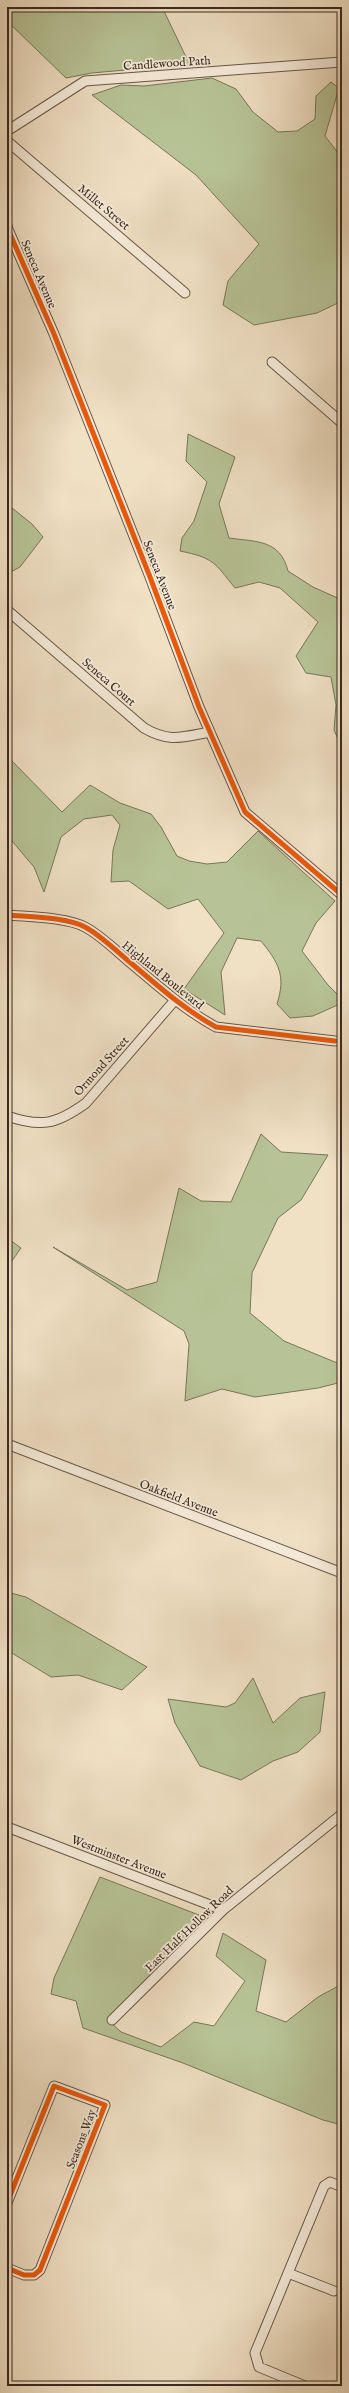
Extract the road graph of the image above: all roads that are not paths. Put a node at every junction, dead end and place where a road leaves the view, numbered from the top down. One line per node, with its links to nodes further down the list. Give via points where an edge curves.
1 (342, 62): 2 (street, Candlewood Path, via 85,81)
2 (7, 131)
3 (7, 141): 5 (street, Millet Street)
4 (7, 227): 9 (street, Seneca Avenue, via 54,334)
5 (185, 293)
6 (272, 362): 7 (street)
7 (342, 423)
8 (7, 610): 9 (street, Seneca Court, via 144,728 160,737 177,738)
9 (210, 732): 10 (street, Seneca Avenue, via 245,812)
10 (342, 894)
11 (7, 915): 12 (street, Highland Boulevard, via 84,926)
12 (176, 1000): 13 (street, Highland Boulevard, via 216,1026); 14 (street, Ormond Street, via 86,1103 69,1116 29,1124)
13 (335, 1041)
14 (7, 1116)
15 (7, 1444): 16 (street, Oakfield Avenue)
16 (342, 1573)
17 (342, 1814): 19 (street, East Half Hollow Road)
18 (7, 1827): 19 (street, Westminster Avenue)
19 (222, 1910): 20 (street, East Half Hollow Road)
20 (112, 2020)
21 (342, 2187): 24 (street, via 330,2182 324,2186)
22 (7, 2203): 23 (street, Seasons Way, via 54,2086 105,2106 44,2264 34,2275 24,2275)
23 (7, 2268)
24 (288, 2273): 25 (street); 26 (street, via 255,2354 259,2367)
25 (334, 2291)
26 (305, 2386)

